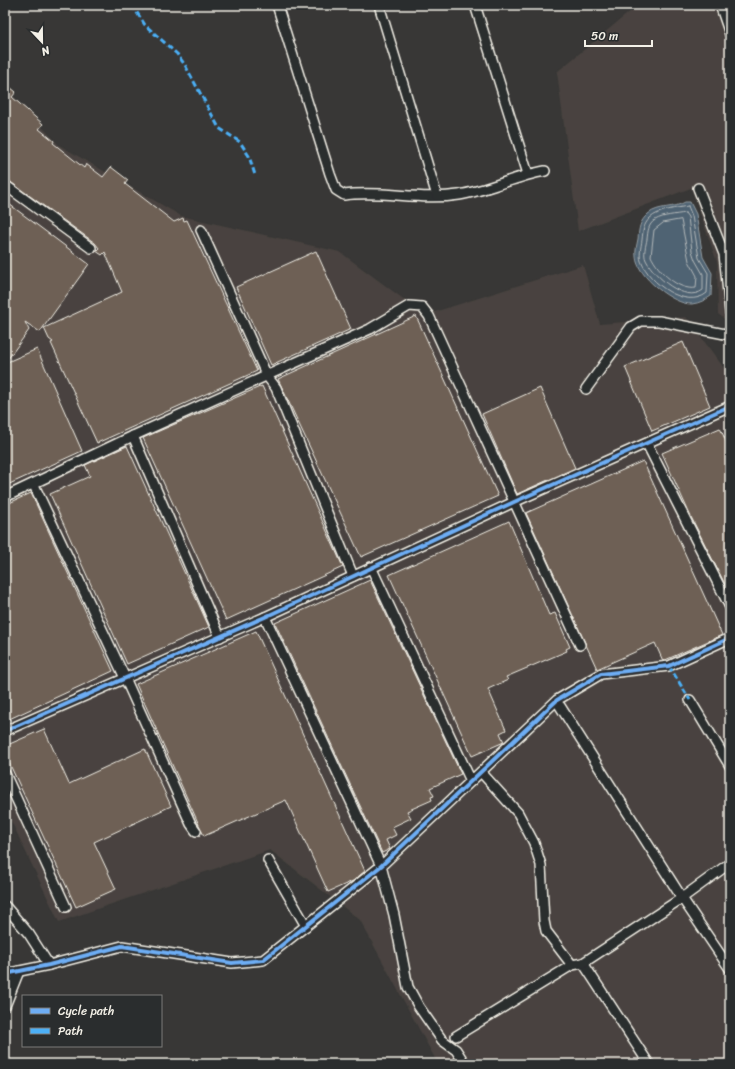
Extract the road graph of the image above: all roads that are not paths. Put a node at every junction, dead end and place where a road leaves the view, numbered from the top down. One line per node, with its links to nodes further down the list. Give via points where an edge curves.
1 (277, 5): 10 (street, via 336,190 344,195)
2 (379, 5): 10 (street)
3 (475, 5): 7 (street)
4 (720, 5): 5 (street)
5 (730, 34)
6 (545, 171): 7 (street)
7 (528, 174): 10 (street, via 459,195)
8 (5, 185): 12 (street)
9 (698, 188): 13 (street, via 724,254)
10 (437, 196)
11 (201, 230): 15 (street)
12 (91, 248)
13 (730, 312)
14 (730, 335): 16 (street, via 659,321 641,321 631,327)
15 (267, 376): 18 (street); 22 (street, via 370,329 409,306 422,307 429,316); 24 (street, via 276,388)
16 (586, 389)
17 (730, 406): 19 (street)
18 (133, 436): 20 (street); 27 (street)
19 (647, 444): 22 (street); 25 (street)
20 (34, 485): 21 (street); 30 (street)
21 (5, 497)
22 (514, 502): 23 (street); 29 (street)
23 (371, 567): 24 (street); 37 (street)
24 (353, 576): 26 (street)
25 (730, 607)
26 (265, 617): 27 (street); 41 (street)
27 (220, 637): 30 (street)
28 (730, 638): 35 (street, via 669,666 601,674 557,700)
29 (580, 645)
30 (125, 678): 33 (street); 38 (street)
31 (690, 700): 34 (street)
32 (560, 706): 42 (street)
33 (5, 731)
34 (730, 766)
35 (481, 772): 37 (street); 48 (street, via 518,813 534,843 541,865 546,931)
36 (5, 774): 44 (street)
37 (471, 781): 41 (street)
38 (196, 831)
39 (268, 860): 45 (street)
40 (730, 863): 42 (street)
41 (381, 866): 45 (street); 54 (street, via 394,915 408,987 442,1040 456,1050)
42 (682, 898): 46 (street); 49 (street)
43 (5, 906): 47 (street, via 29,934)
44 (66, 907)
45 (306, 926): 47 (street, via 263,960 232,963 122,946)
46 (583, 963): 48 (street); 55 (street)
47 (49, 965): 50 (street)
48 (572, 965): 53 (street)
49 (730, 969)
50 (19, 971): 51 (street); 52 (street)
51 (5, 974)
52 (5, 1006)
53 (456, 1036)
54 (466, 1064)
55 (649, 1064)

